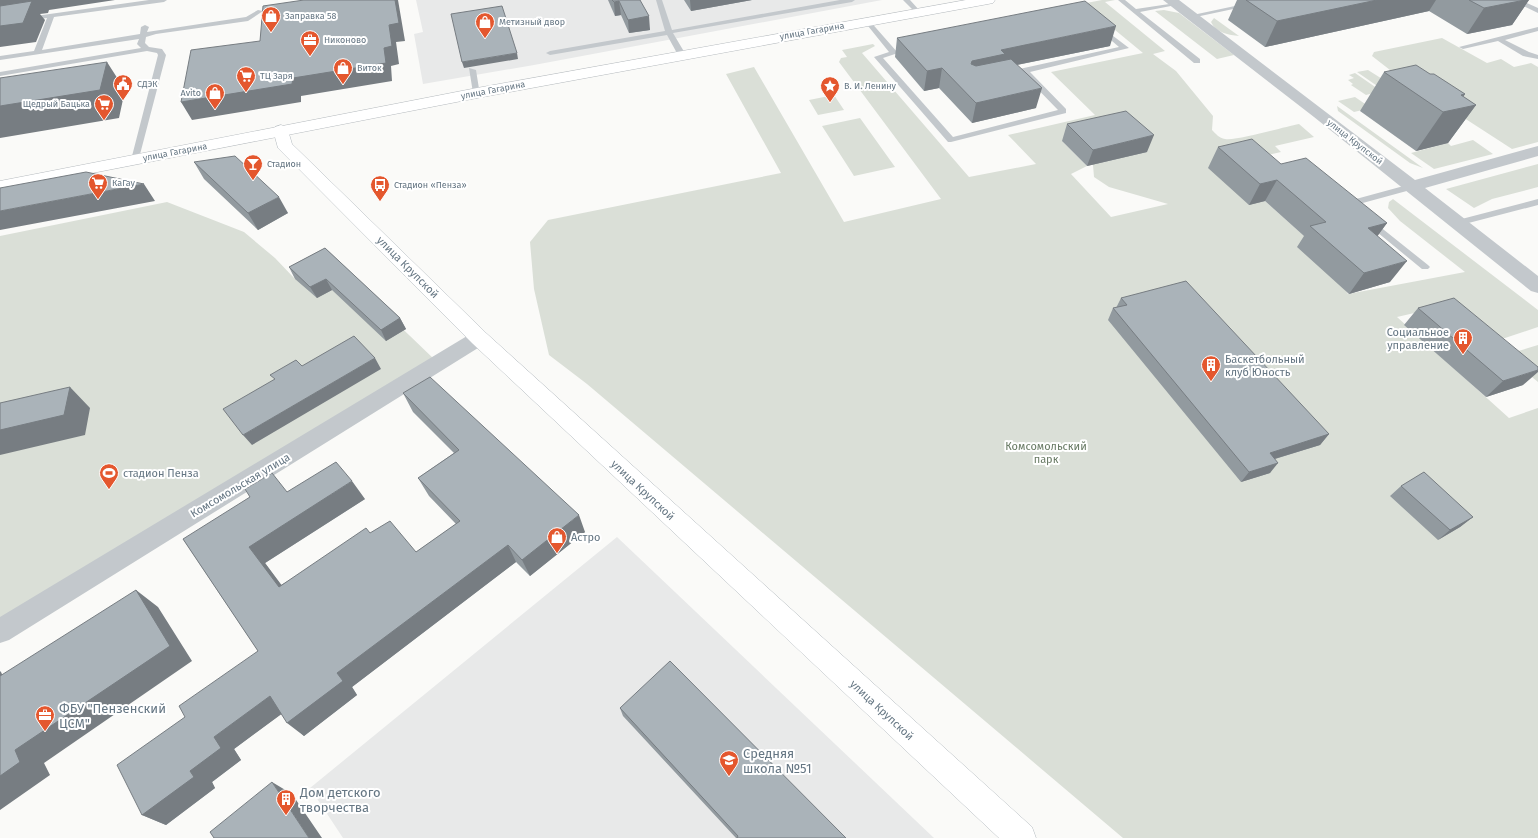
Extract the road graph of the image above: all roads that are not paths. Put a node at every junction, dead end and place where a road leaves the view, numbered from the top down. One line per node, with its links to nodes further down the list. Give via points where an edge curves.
1 (164, 0): 14 (lane)
2 (659, 0): 21 (lane)
3 (852, 0): 21 (lane)
4 (906, 0): 13 (lane)
5 (988, 0): 13 (main road, улица Гагарина)
6 (1121, 0): 11 (lane)
7 (1273, 0): 15 (lane)
8 (1514, 0): 12 (lane)
9 (1172, 2): 11 (lane); 15 (street, улица Крупской)
10 (260, 11): 23 (lane, via 248,19)
11 (1135, 11): 33 (lane)
12 (1538, 11)
13 (918, 12): 16 (main road, улица Гагарина)
14 (52, 16): 17 (lane); 28 (lane)
15 (1191, 16): 43 (street, улица Крупской)
16 (867, 21): 30 (main road, улица Гагарина); 35 (lane, via 898,52 878,56 951,140 1063,112)
17 (0, 23)
18 (1096, 24): 35 (lane, via 1124,48)
19 (145, 27): 23 (lane)
20 (1538, 29): 22 (lane)
21 (669, 32): 29 (lane); 30 (lane)
22 (1527, 32): 24 (lane); 25 (lane)
23 (143, 36): 27 (lane, via 141,44); 28 (lane)
24 (1499, 38): 26 (lane); 31 (lane, via 1526,54)
25 (1538, 38)
26 (1463, 48)
27 (147, 49): 36 (lane); 41 (lane, via 159,51 162,55)
28 (37, 53): 32 (lane)
29 (550, 53)
30 (682, 55): 38 (main road, улица Гагарина)
31 (1538, 57)
32 (0, 58)
33 (1197, 61)
34 (472, 70): 38 (lane)
35 (1025, 71): 37 (lane)
36 (0, 74)
37 (1002, 76)
38 (477, 93): 39 (main road, улица Гагарина)
39 (281, 130): 41 (main road, улица Гагарина); 48 (main road, улица Крупской, via 284,145)
40 (1538, 151): 43 (street)
41 (135, 160): 42 (main road, улица Гагарина)
42 (0, 186)
43 (1411, 186): 45 (street, улица Крупской); 46 (lane, via 1345,202)
44 (1538, 202): 45 (lane)
45 (1457, 223): 47 (street, улица Крупской)
46 (1425, 267)
47 (1538, 286)
48 (479, 338): 49 (street, Комсомольская улица); 50 (main road, улица Крупской)
49 (0, 631)
50 (1021, 838)

